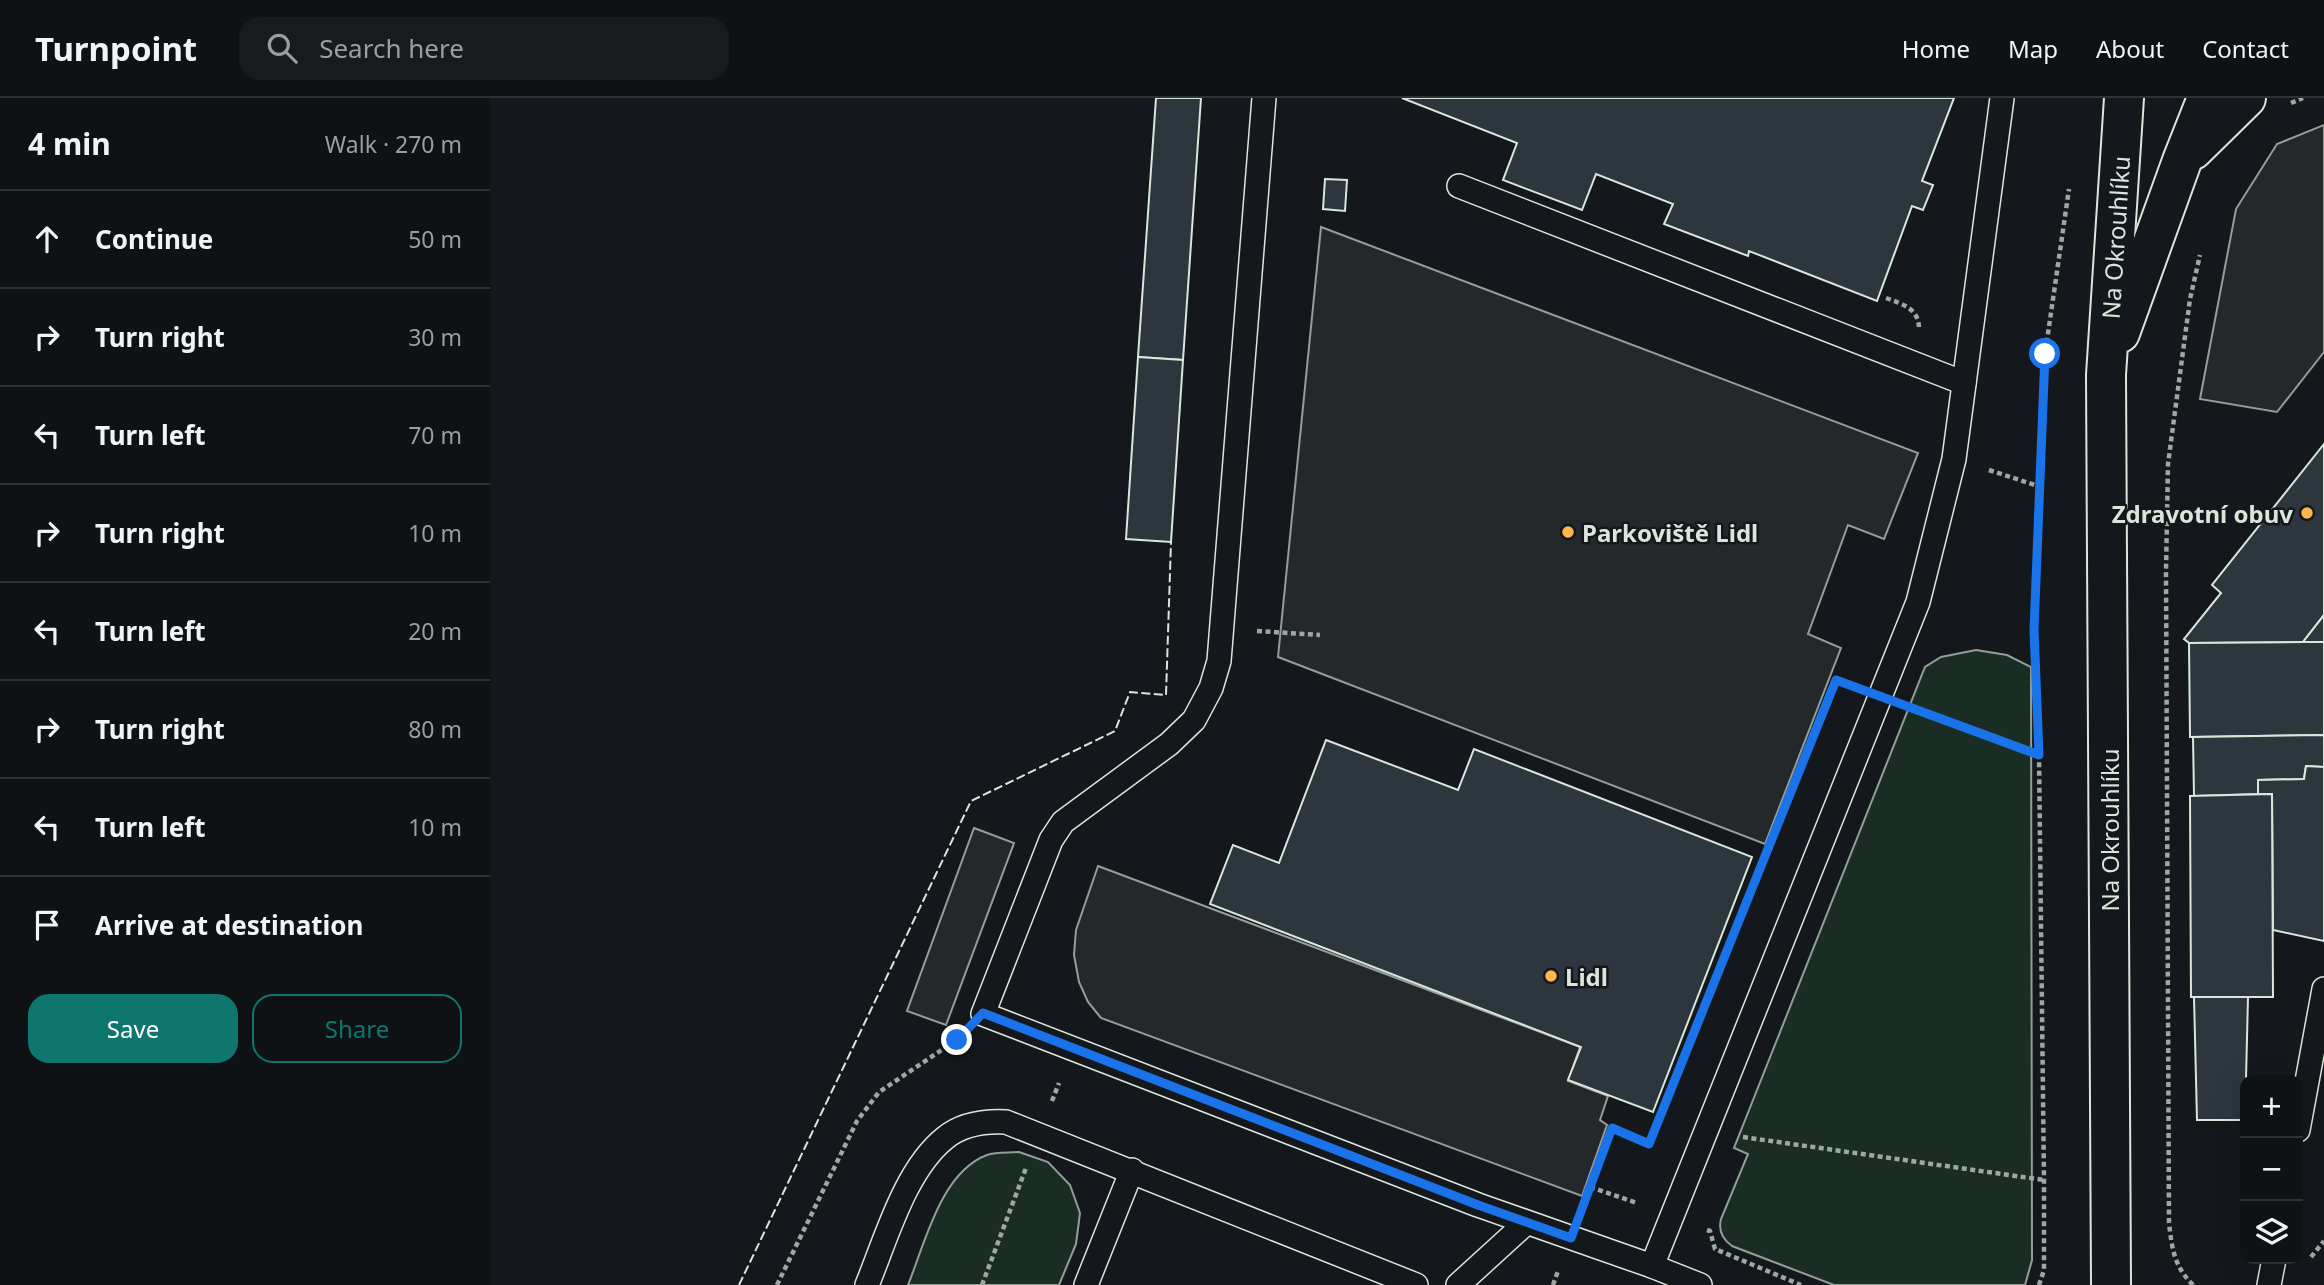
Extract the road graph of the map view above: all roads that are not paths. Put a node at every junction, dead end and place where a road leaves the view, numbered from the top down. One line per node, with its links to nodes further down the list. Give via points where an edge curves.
1 (1264, 98): 15 (lane, via 1219,661 1211,688 1194,720 1169,744 1063,822 1051,840 983,1013)
2 (2001, 98): 11 (lane)
3 (2124, 98): 8 (street, Na Okrouhlíku)
4 (2145, 98): 8 (street, Na Okrouhlíku)
5 (2207, 98): 7 (street, Na Okrouhlíku)
6 (2264, 103): 7 (street, Na Okrouhlíku)
7 (2182, 161): 10 (street, Na Okrouhlíku)
8 (2117, 180): 10 (street, Na Okrouhlíku)
9 (1459, 186): 11 (lane)
10 (2106, 375): 23 (street, Na Okrouhlíku)
11 (1964, 383): 17 (lane, via 1954,459 1919,603)
12 (2324, 989): 13 (lane)
13 (2303, 1103)
14 (1132, 1170): 18 (lane, via 1006,1122 984,1121 967,1127 945,1138 922,1164 904,1195); 19 (lane); 20 (lane)
15 (1526, 1223): 17 (lane); 21 (lane)
16 (2273, 1264): 24 (lane)
17 (1652, 1266): 22 (lane)
18 (867, 1285)
19 (1086, 1285)
20 (1416, 1285)
21 (1458, 1285)
22 (1700, 1285)
23 (2111, 1285)
24 (2269, 1285)

